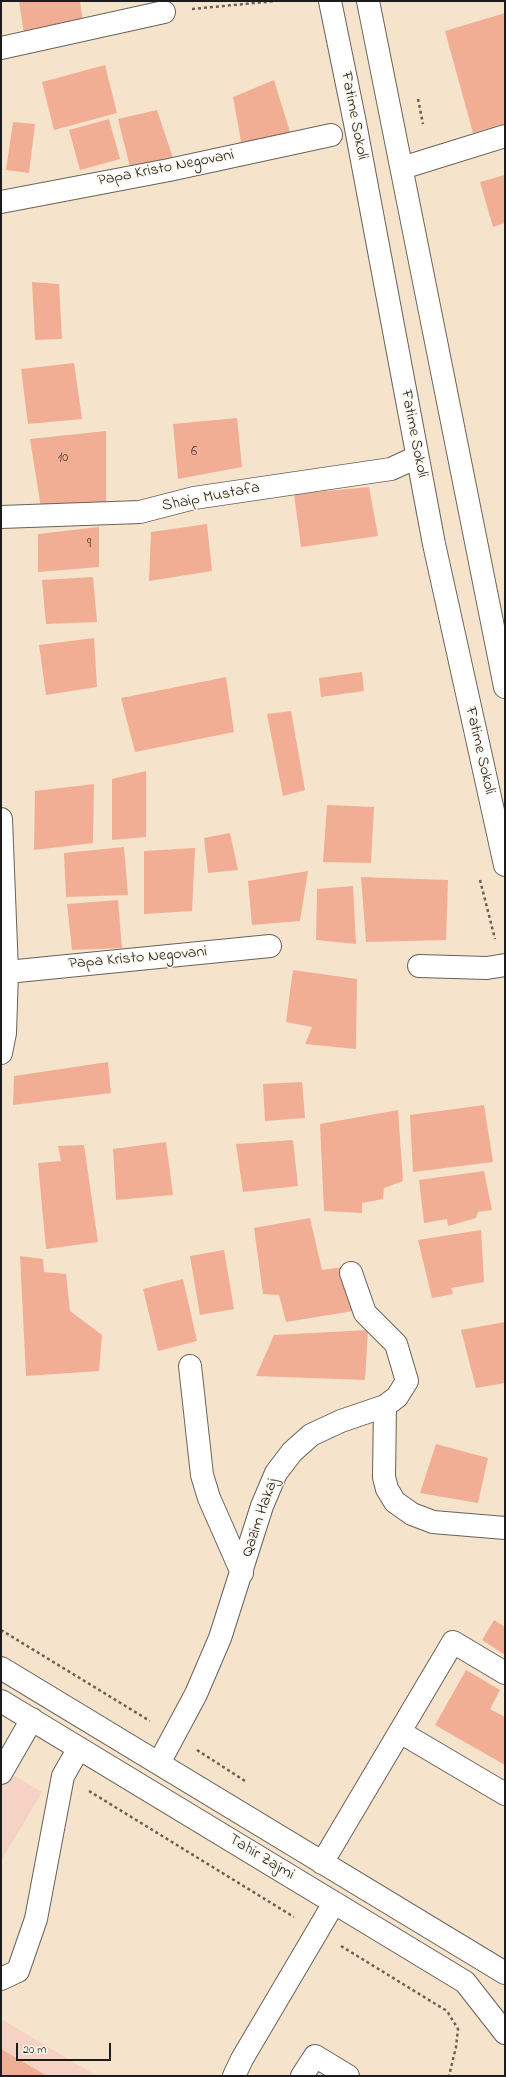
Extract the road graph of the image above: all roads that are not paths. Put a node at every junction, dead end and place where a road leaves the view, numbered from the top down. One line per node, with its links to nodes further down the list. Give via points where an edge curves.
1 (330, 1): 9 (street, Fatime Sokoli)
2 (368, 1): 7 (street)
3 (164, 12): 4 (street)
4 (1, 48)
5 (331, 135): 8 (street, Papa Kristo Negovani, via 169,170)
6 (505, 136): 7 (street)
7 (402, 168): 11 (street)
8 (1, 202)
9 (417, 457): 10 (street, Shaip Mustafa, via 391,469 194,498 140,512); 13 (street, Fatime Sokoli, via 472,722)
10 (1, 517)
11 (505, 687)
12 (1, 818): 17 (street)
13 (505, 865)
14 (270, 946): 17 (street, Papa Kristo Negovani)
15 (505, 965): 16 (street, via 487,968)
16 (419, 966)
17 (7, 972): 18 (street, via 5,1033)
18 (1, 1053)
19 (351, 1273): 21 (street, Qazim Hakaj, via 365,1313 396,1344 407,1381 398,1397)
20 (190, 1366): 23 (street, via 202,1475 209,1498)
21 (385, 1406): 22 (street, via 384,1477 387,1489 395,1502 412,1514 433,1522); 23 (street, Qazim Hakaj, via 311,1436 292,1452 276,1473 262,1506)
22 (505, 1528)
23 (242, 1573): 30 (street, Qazim Hakaj, via 220,1638 199,1687)
24 (1, 1668): 30 (street, Tahir Zajmi)
25 (505, 1673): 28 (street, via 453,1642)
26 (1, 1701): 27 (street, Tahir Zajmi)
27 (32, 1719): 29 (street, Tahir Zajmi); 31 (street)
28 (400, 1732): 32 (street); 33 (street)
29 (79, 1748): 34 (street, Tahir Zajmi); 36 (street, via 63,1776 36,1919 18,1971)
30 (158, 1763): 33 (street, Tahir Zajmi)
31 (1, 1773)
32 (505, 1794)
33 (322, 1863): 35 (street, Tahir Zajmi)
34 (334, 1903): 37 (street, Tahir Zajmi, via 465,1982); 38 (street)
35 (505, 1973)
36 (1, 1979)
37 (505, 2033)
38 (234, 2076)
39 (302, 2076): 40 (street, via 315,2056)
40 (348, 2076)

